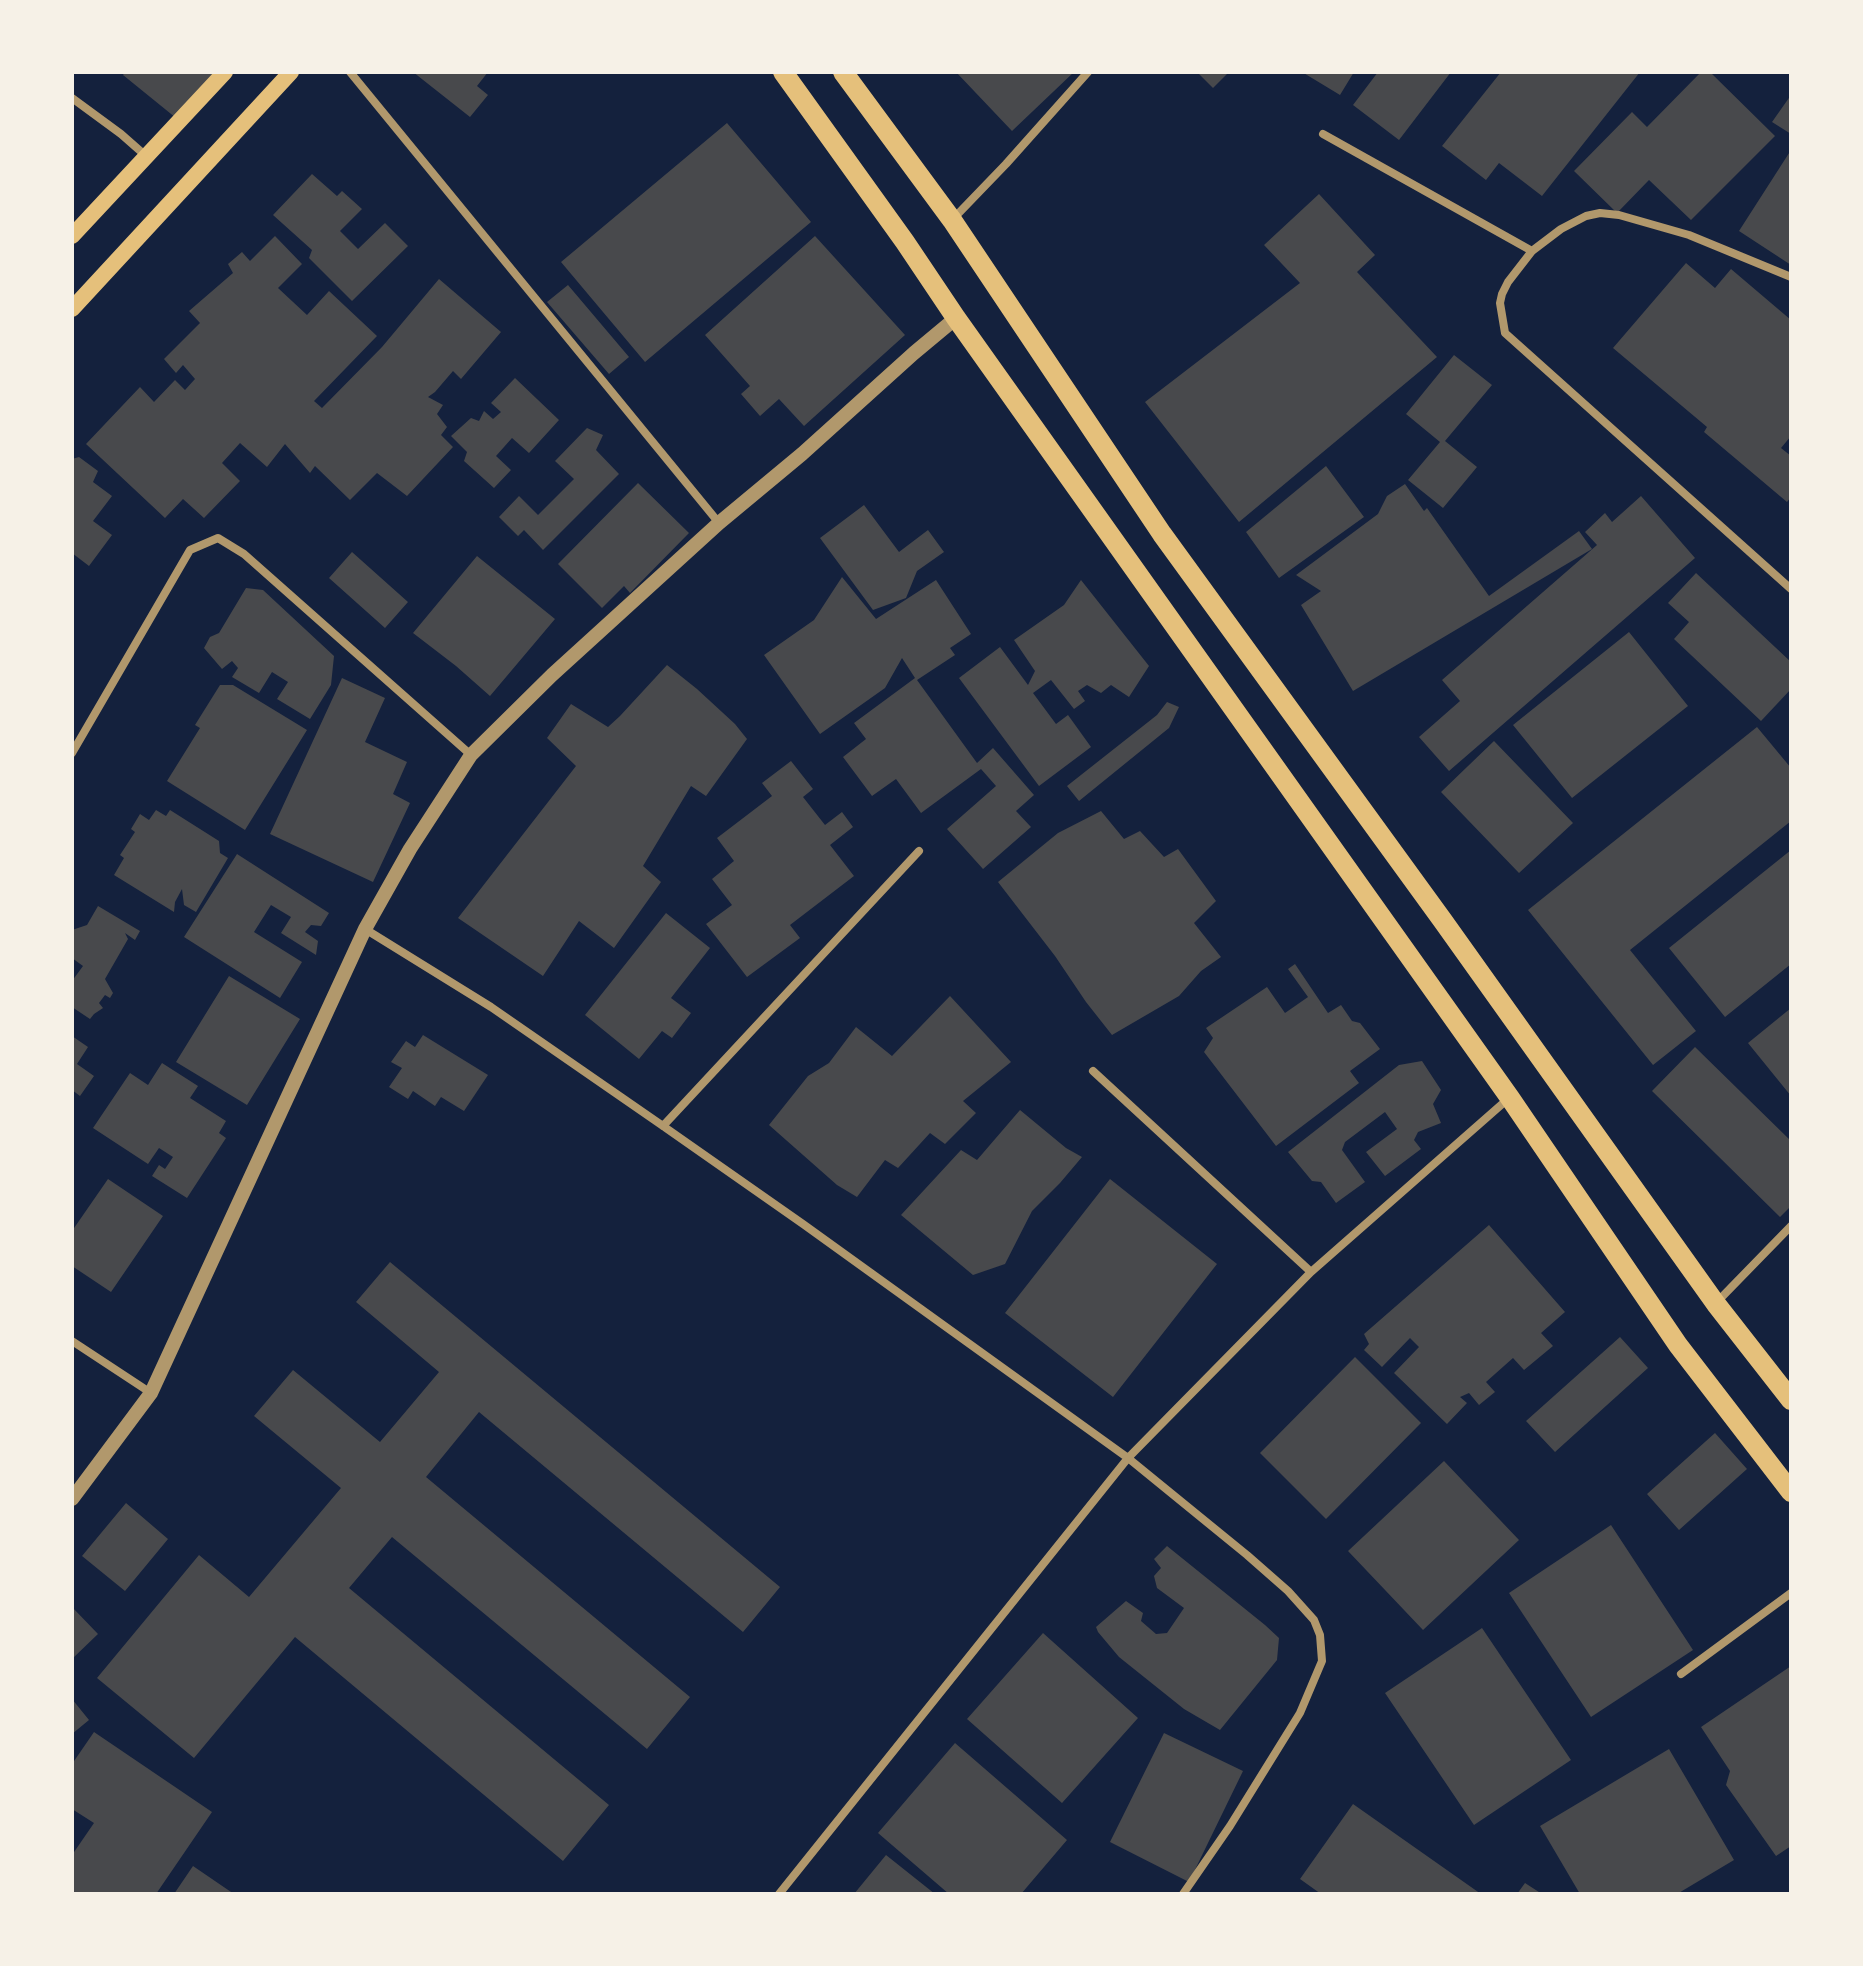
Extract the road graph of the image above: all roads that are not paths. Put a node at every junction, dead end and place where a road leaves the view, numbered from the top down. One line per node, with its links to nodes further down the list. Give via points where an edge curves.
1 (225, 72): 9 (main road)
2 (291, 72): 14 (main road)
3 (350, 72): 16 (street)
4 (783, 72): 15 (main road)
5 (843, 72): 10 (main road)
6 (1088, 72): 10 (street)
7 (72, 98): 9 (street)
8 (1323, 134): 12 (street)
9 (146, 156): 11 (main road)
10 (952, 220): 27 (main road, via 1162,534)
11 (72, 236)
12 (1532, 251): 13 (street, via 1561,229 1600,213 1689,235); 17 (street, via 1502,294 1505,333)
13 (1791, 277)
14 (72, 309)
15 (956, 318): 16 (street); 23 (main road)
16 (719, 523): 19 (street)
17 (1791, 589)
18 (72, 753): 19 (street, via 190,550 218,538 244,554)
19 (471, 755): 21 (street)
20 (919, 851): 24 (street)
21 (365, 929): 24 (street, via 491,1007); 29 (street)
22 (1093, 1071): 26 (street)
23 (1510, 1098): 26 (street); 32 (main road, via 1678,1345)
24 (663, 1126): 31 (street)
25 (1791, 1226): 27 (street)
26 (1311, 1272): 31 (street)
27 (1716, 1304): 30 (main road)
28 (72, 1341): 29 (street)
29 (151, 1393): 33 (street)
30 (1791, 1400)
31 (1128, 1458): 36 (street); 37 (street, via 1288,1591 1314,1620 1323,1649 1300,1713)
32 (1791, 1492)
33 (72, 1499)
34 (1791, 1593): 35 (street)
35 (1681, 1674)
36 (779, 1894)
37 (1183, 1894)

